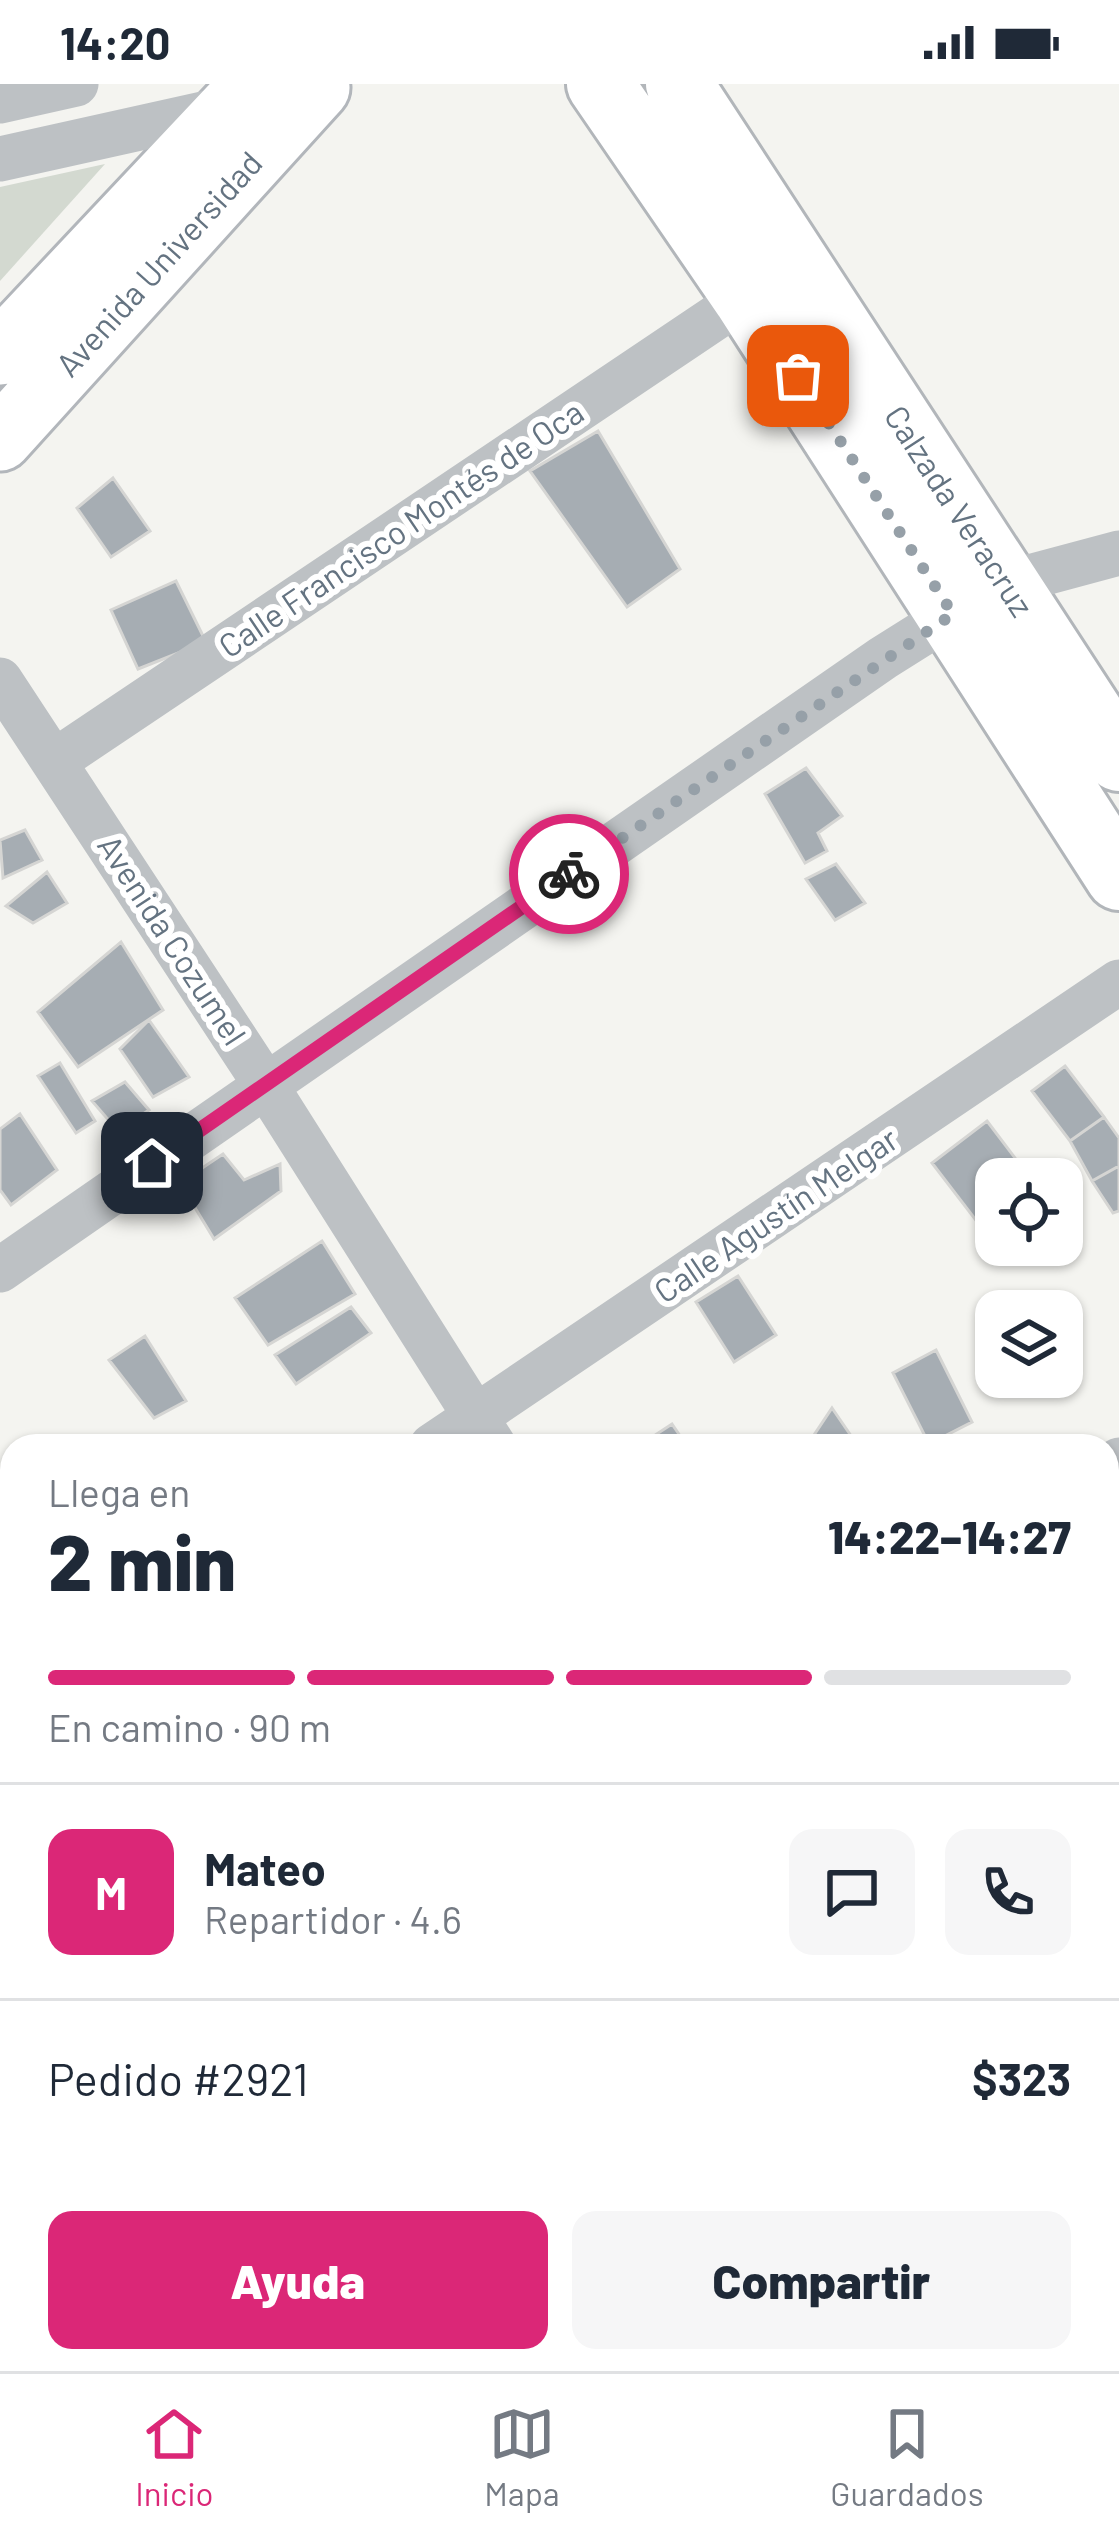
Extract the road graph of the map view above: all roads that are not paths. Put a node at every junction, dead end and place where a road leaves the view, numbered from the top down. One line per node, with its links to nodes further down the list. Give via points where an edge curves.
1 (76, 84): 6 (street)
2 (600, 84): 8 (main road, Calzada Veracruz)
3 (679, 84): 12 (main road, Calzada Veracruz)
4 (327, 86): 5 (main road); 10 (main road, Avenida Universidad)
5 (242, 96): 7 (street); 9 (main road, Avenida Universidad)
6 (0, 101)
7 (0, 158)
8 (746, 297): 12 (main road, Calzada Veracruz); 15 (street, Calle Francisco Montés de Oca)
9 (0, 353)
10 (0, 440)
11 (1119, 553): 12 (street)
12 (980, 598): 14 (main road, Calzada Veracruz); 16 (main road, Calzada Veracruz); 18 (street)
13 (0, 680): 15 (street, Avenida Cozumel)
14 (1119, 758)
15 (55, 761): 18 (street, Avenida Cozumel)
16 (1119, 877)
17 (1119, 982): 20 (street, Calle Agustín Melgar)
18 (265, 1084): 19 (street); 20 (street, Avenida Cozumel)
19 (0, 1270)
20 (485, 1432)

